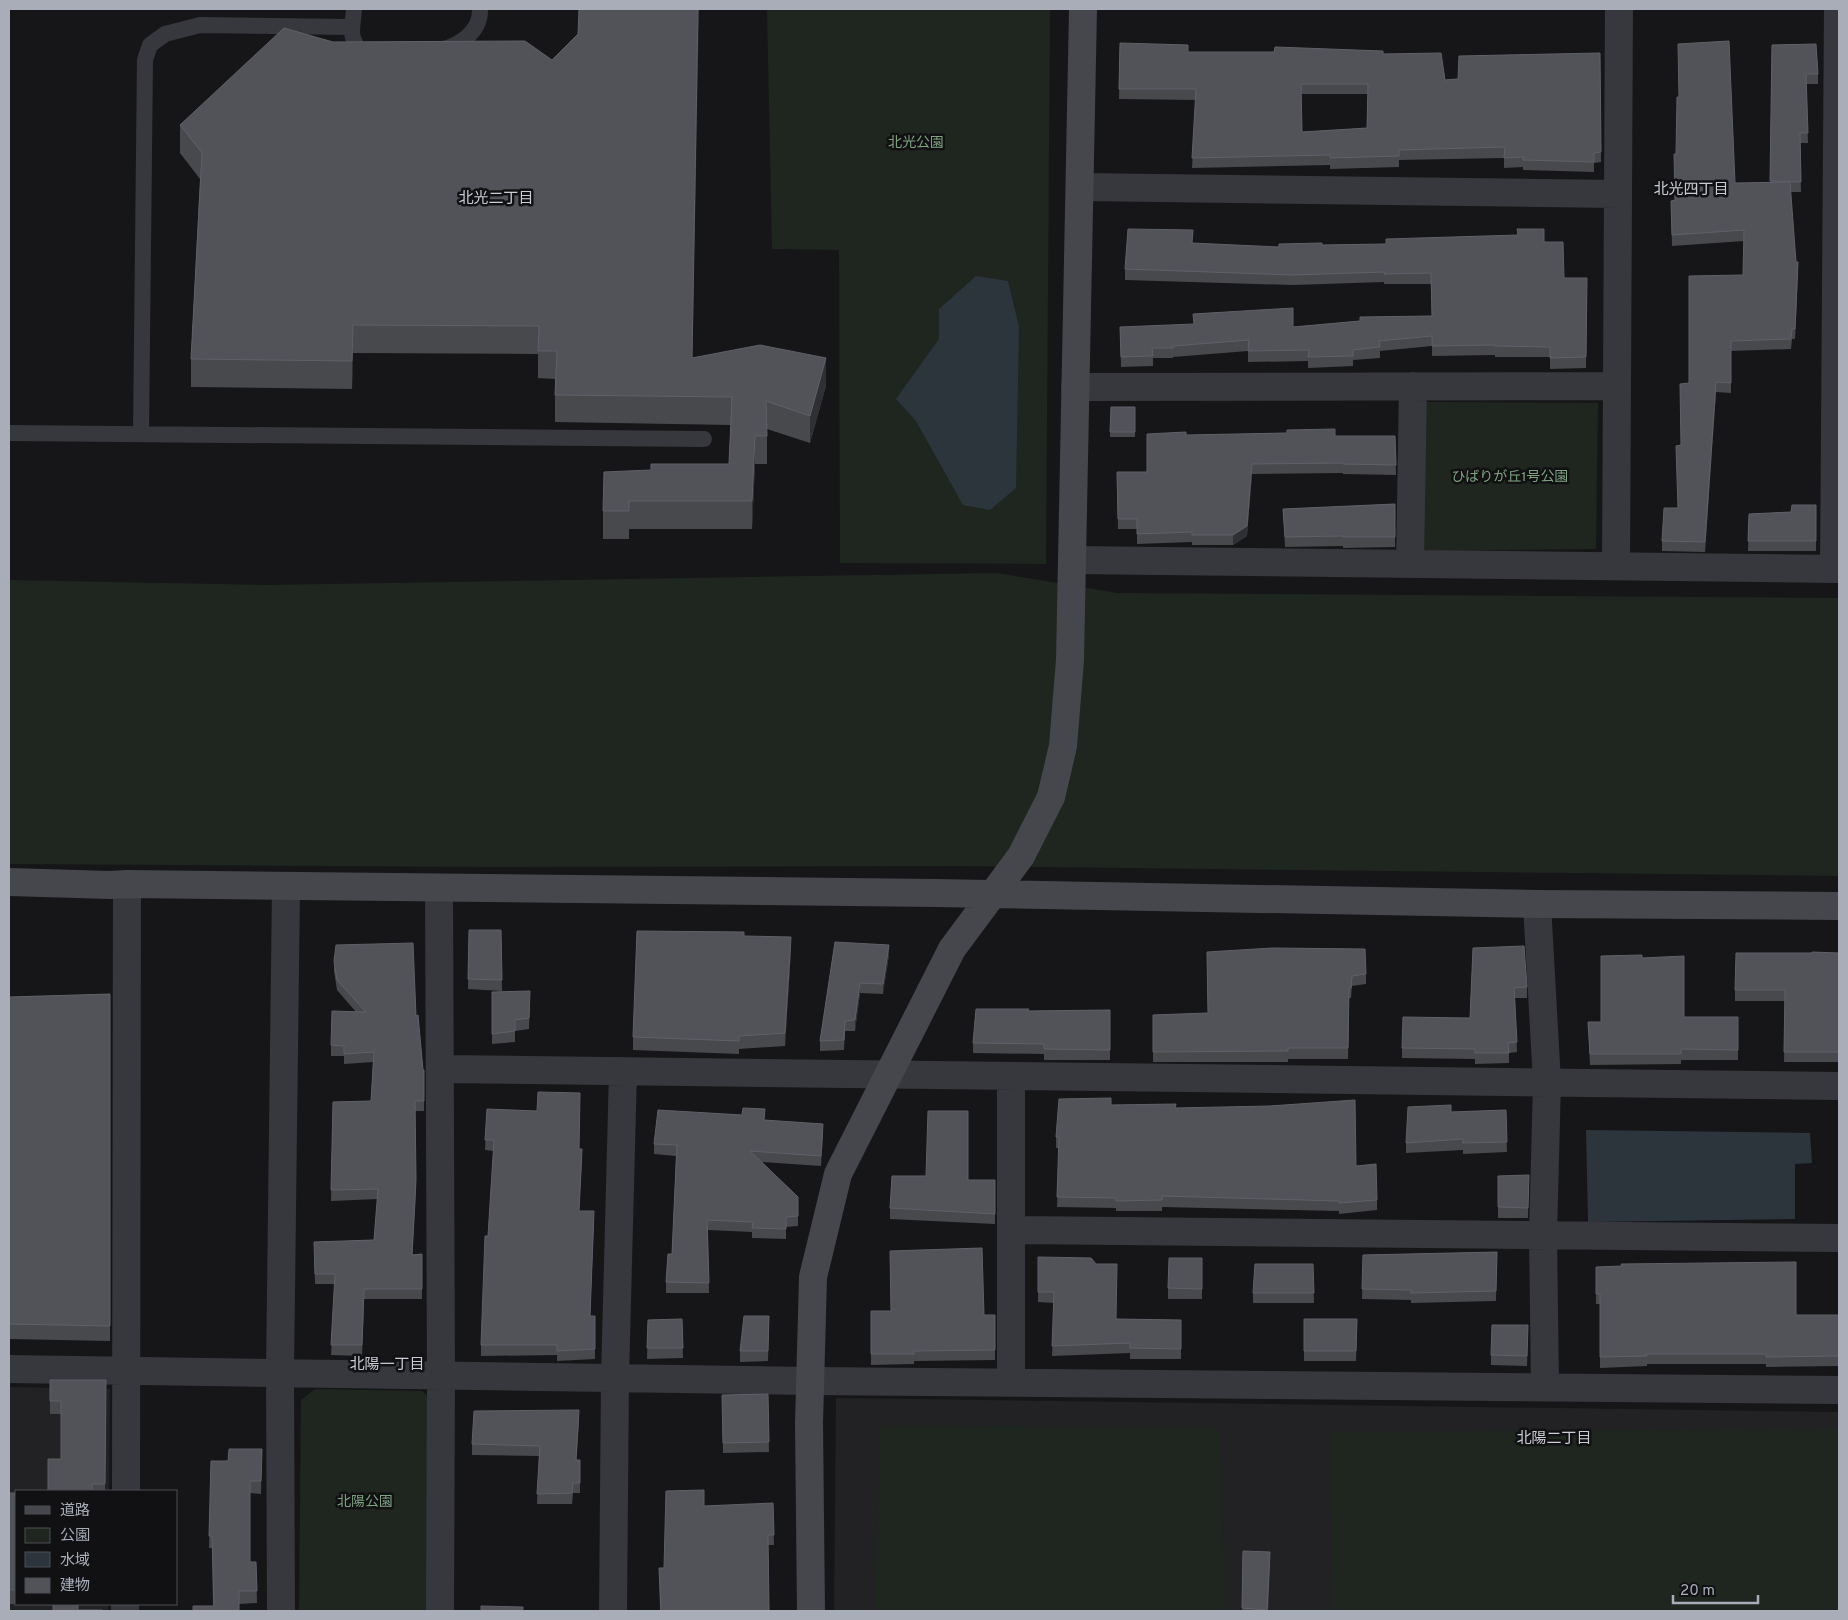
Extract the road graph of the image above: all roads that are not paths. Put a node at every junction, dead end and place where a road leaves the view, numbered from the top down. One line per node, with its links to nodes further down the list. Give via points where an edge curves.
1 (354, 9): 6 (lane)
2 (480, 9): 8 (lane, via 471,35 450,48)
3 (1083, 9): 9 (street)
4 (1620, 9): 10 (street)
5 (1838, 9): 20 (street)
6 (352, 27): 7 (lane, via 354,43 362,52); 15 (lane, via 200,25 164,34 150,45 146,60)
7 (389, 53)
8 (423, 53)
9 (1080, 188): 10 (street); 13 (street)
10 (1618, 194): 12 (street)
11 (1413, 386): 12 (street); 13 (street); 18 (street)
12 (1617, 386): 19 (street)
13 (1075, 387): 17 (street)
14 (9, 433): 15 (lane)
15 (141, 434): 16 (lane)
16 (704, 439)
17 (1072, 560): 18 (street); 25 (street, via 1070,660 1063,746 1052,798 1021,856)
18 (1410, 564): 19 (street)
19 (1616, 566): 20 (street)
20 (1836, 569)
21 (9, 882): 22 (street)
22 (127, 884): 23 (street); 38 (street)
23 (286, 887): 24 (street); 39 (street)
24 (440, 888): 25 (street); 28 (street)
25 (991, 895): 26 (street); 30 (street, via 952,949)
26 (1537, 904): 27 (street); 32 (street)
27 (1839, 906)
28 (440, 1069): 29 (street); 40 (street)
29 (623, 1071): 30 (street); 41 (street)
30 (888, 1074): 31 (street); 42 (street, via 838,1174 813,1277)
31 (1011, 1076): 32 (street); 34 (street)
32 (1547, 1082): 33 (street); 35 (street)
33 (1839, 1086)
34 (1011, 1230): 35 (street); 43 (street)
35 (1543, 1235): 36 (street); 44 (street)
36 (1839, 1238)
37 (9, 1369): 38 (street)
38 (126, 1370): 39 (street); 46 (street)
39 (280, 1372): 40 (street); 47 (street)
40 (441, 1375): 41 (street); 48 (street)
41 (615, 1378): 42 (street); 49 (street)
42 (810, 1380): 43 (street); 50 (street)
43 (1011, 1382): 44 (street)
44 (1545, 1387): 45 (street)
45 (1839, 1390)
46 (126, 1490)
47 (281, 1611)
48 (440, 1611)
49 (613, 1611)
50 (811, 1611)

